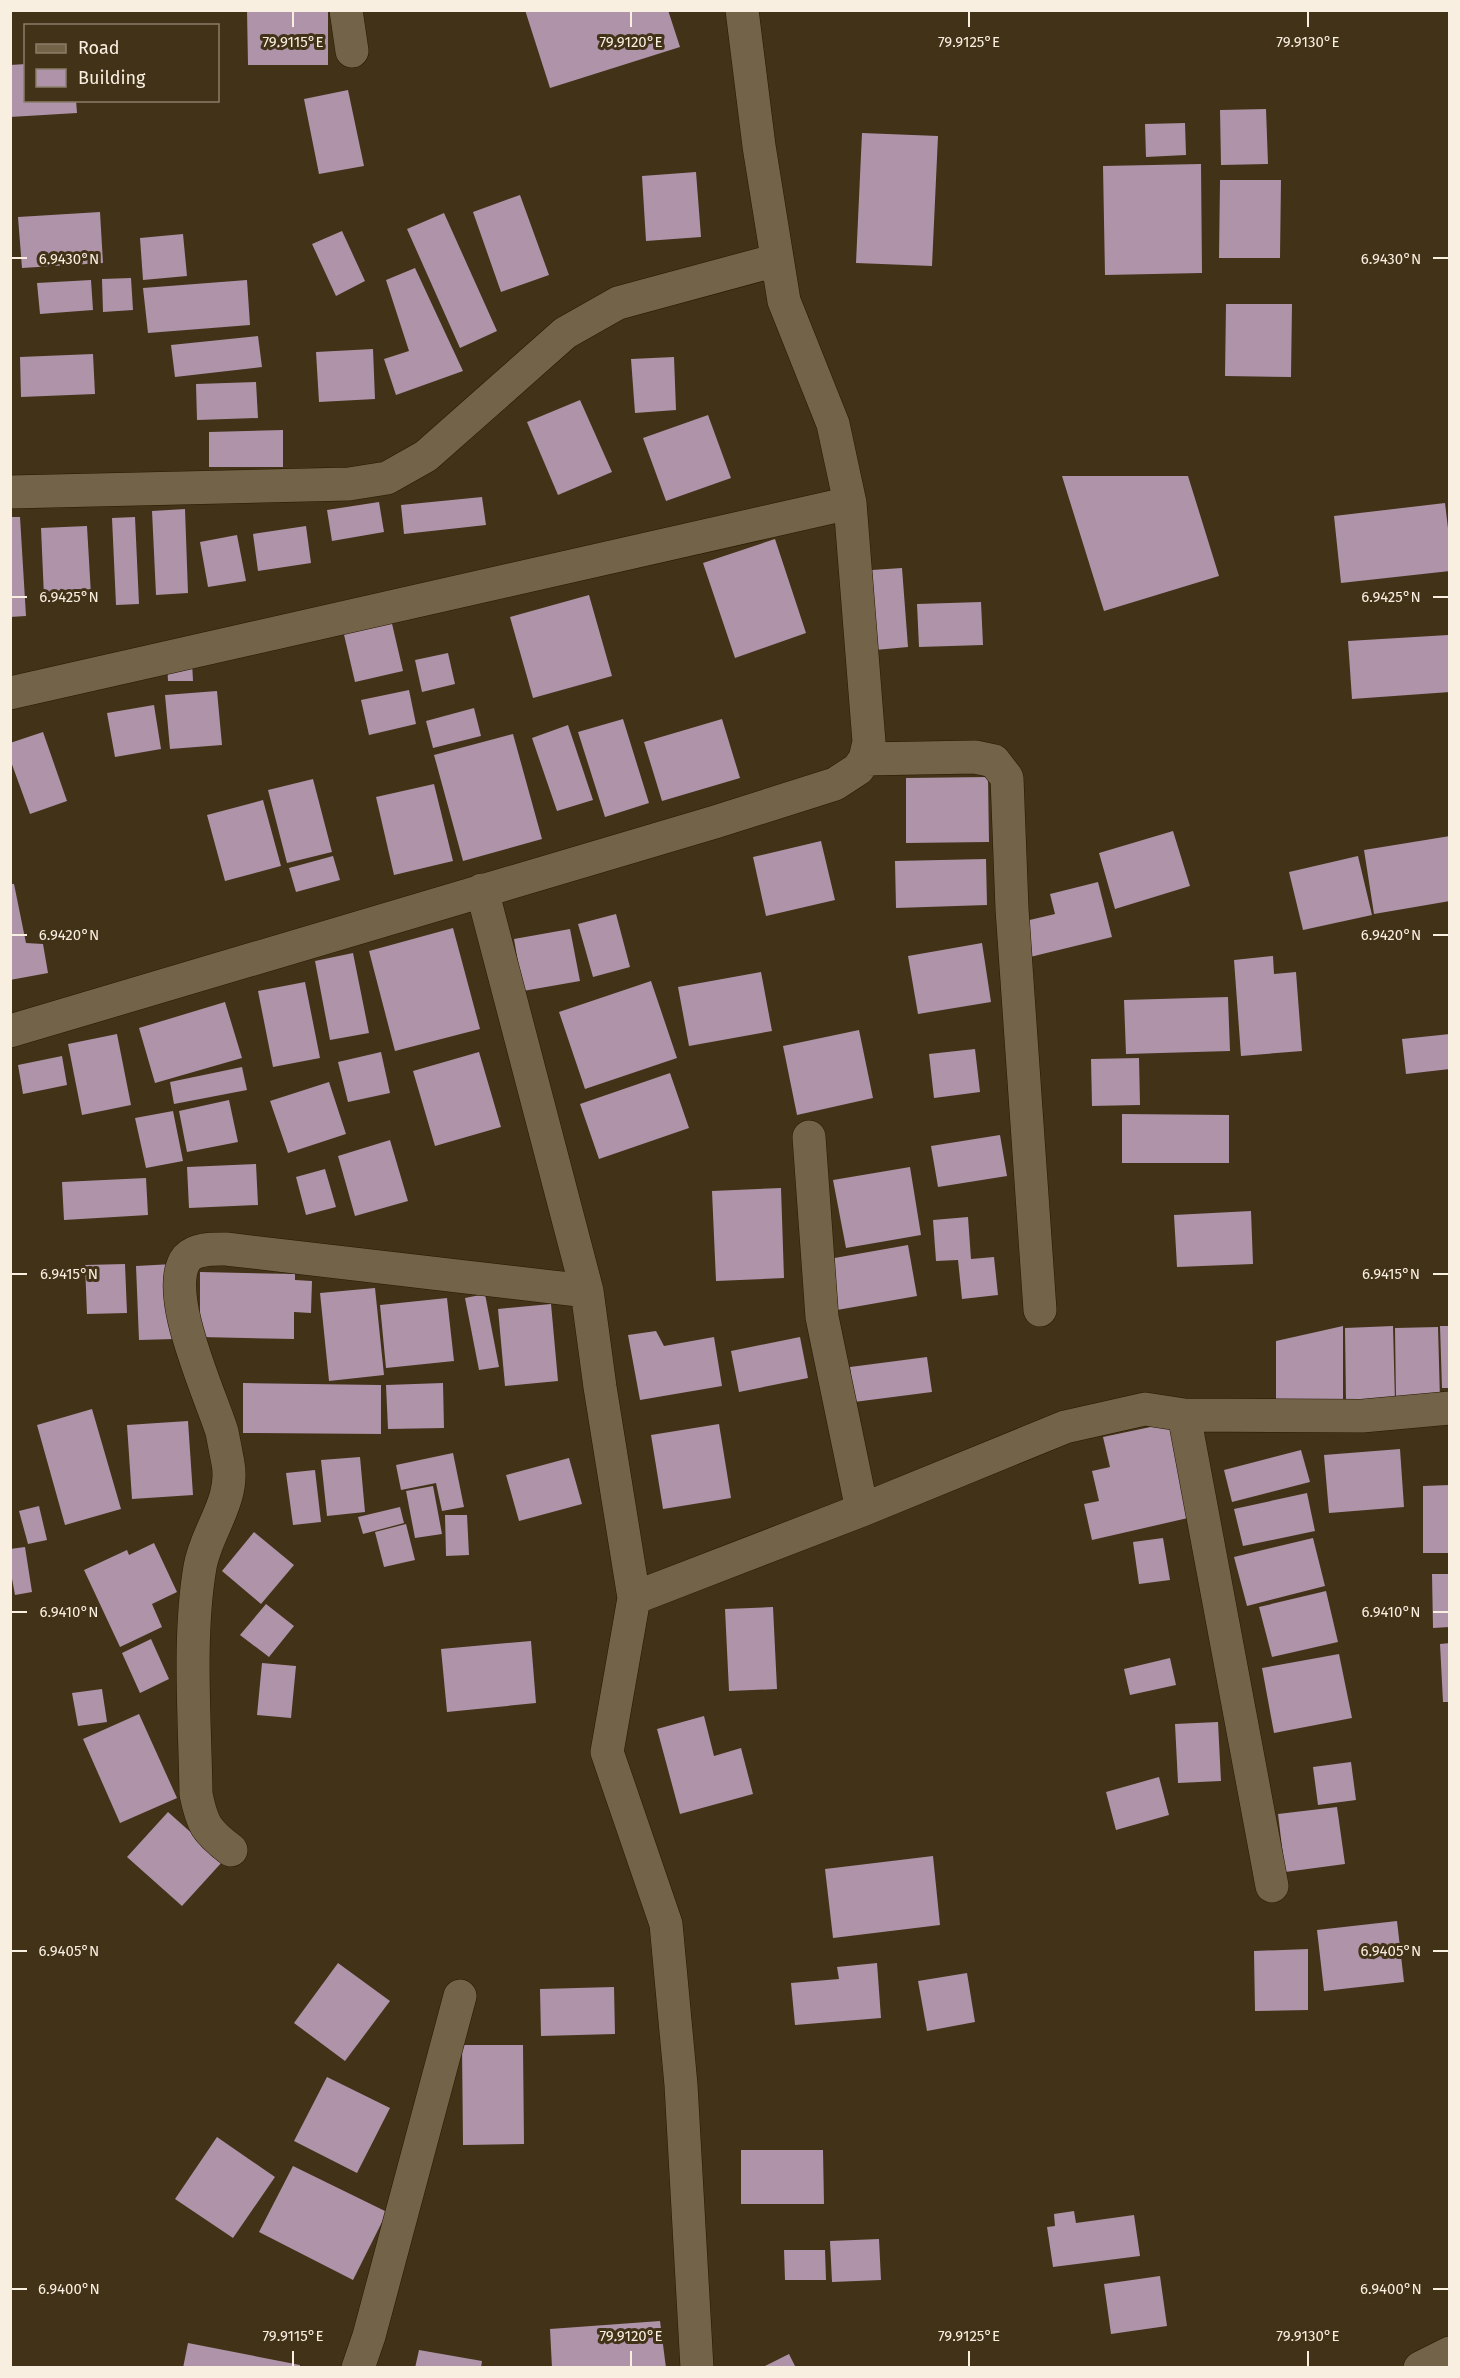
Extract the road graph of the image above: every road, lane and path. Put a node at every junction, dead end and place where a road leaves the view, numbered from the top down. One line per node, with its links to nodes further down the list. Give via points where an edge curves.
1 (346, 10): 3 (street)
2 (742, 10): 4 (street)
3 (352, 51)
4 (777, 260): 5 (street, via 618,303 589,318 565,333 426,456 387,478 327,485); 6 (street, via 784,301 833,424)
5 (10, 492)
6 (850, 503): 7 (street); 8 (street, via 868,742)
7 (10, 693)
8 (865, 759): 9 (street, via 858,769 835,784); 13 (street, via 975,756 994,761 1006,777)
9 (482, 890): 10 (street); 12 (street)
10 (10, 1031)
11 (809, 1137): 16 (street, via 822,1317)
12 (587, 1291): 17 (street); 18 (street, via 226,1249 208,1249 188,1257 179,1287 182,1308 229,1467 222,1512 200,1564 196,1595 196,1794 201,1819 212,1836)
13 (1040, 1310)
14 (1449, 1408): 15 (street, via 1362,1416)
15 (1184, 1415): 16 (street, via 1144,1409 1065,1427); 19 (street)
16 (862, 1510): 17 (street)
17 (634, 1598): 23 (street, via 608,1752 666,1924 681,2085)
18 (231, 1850)
19 (1272, 1886)
20 (460, 1996): 22 (street)
21 (1449, 2353): 24 (street)
22 (358, 2367)
23 (697, 2367)
24 (1420, 2367)

